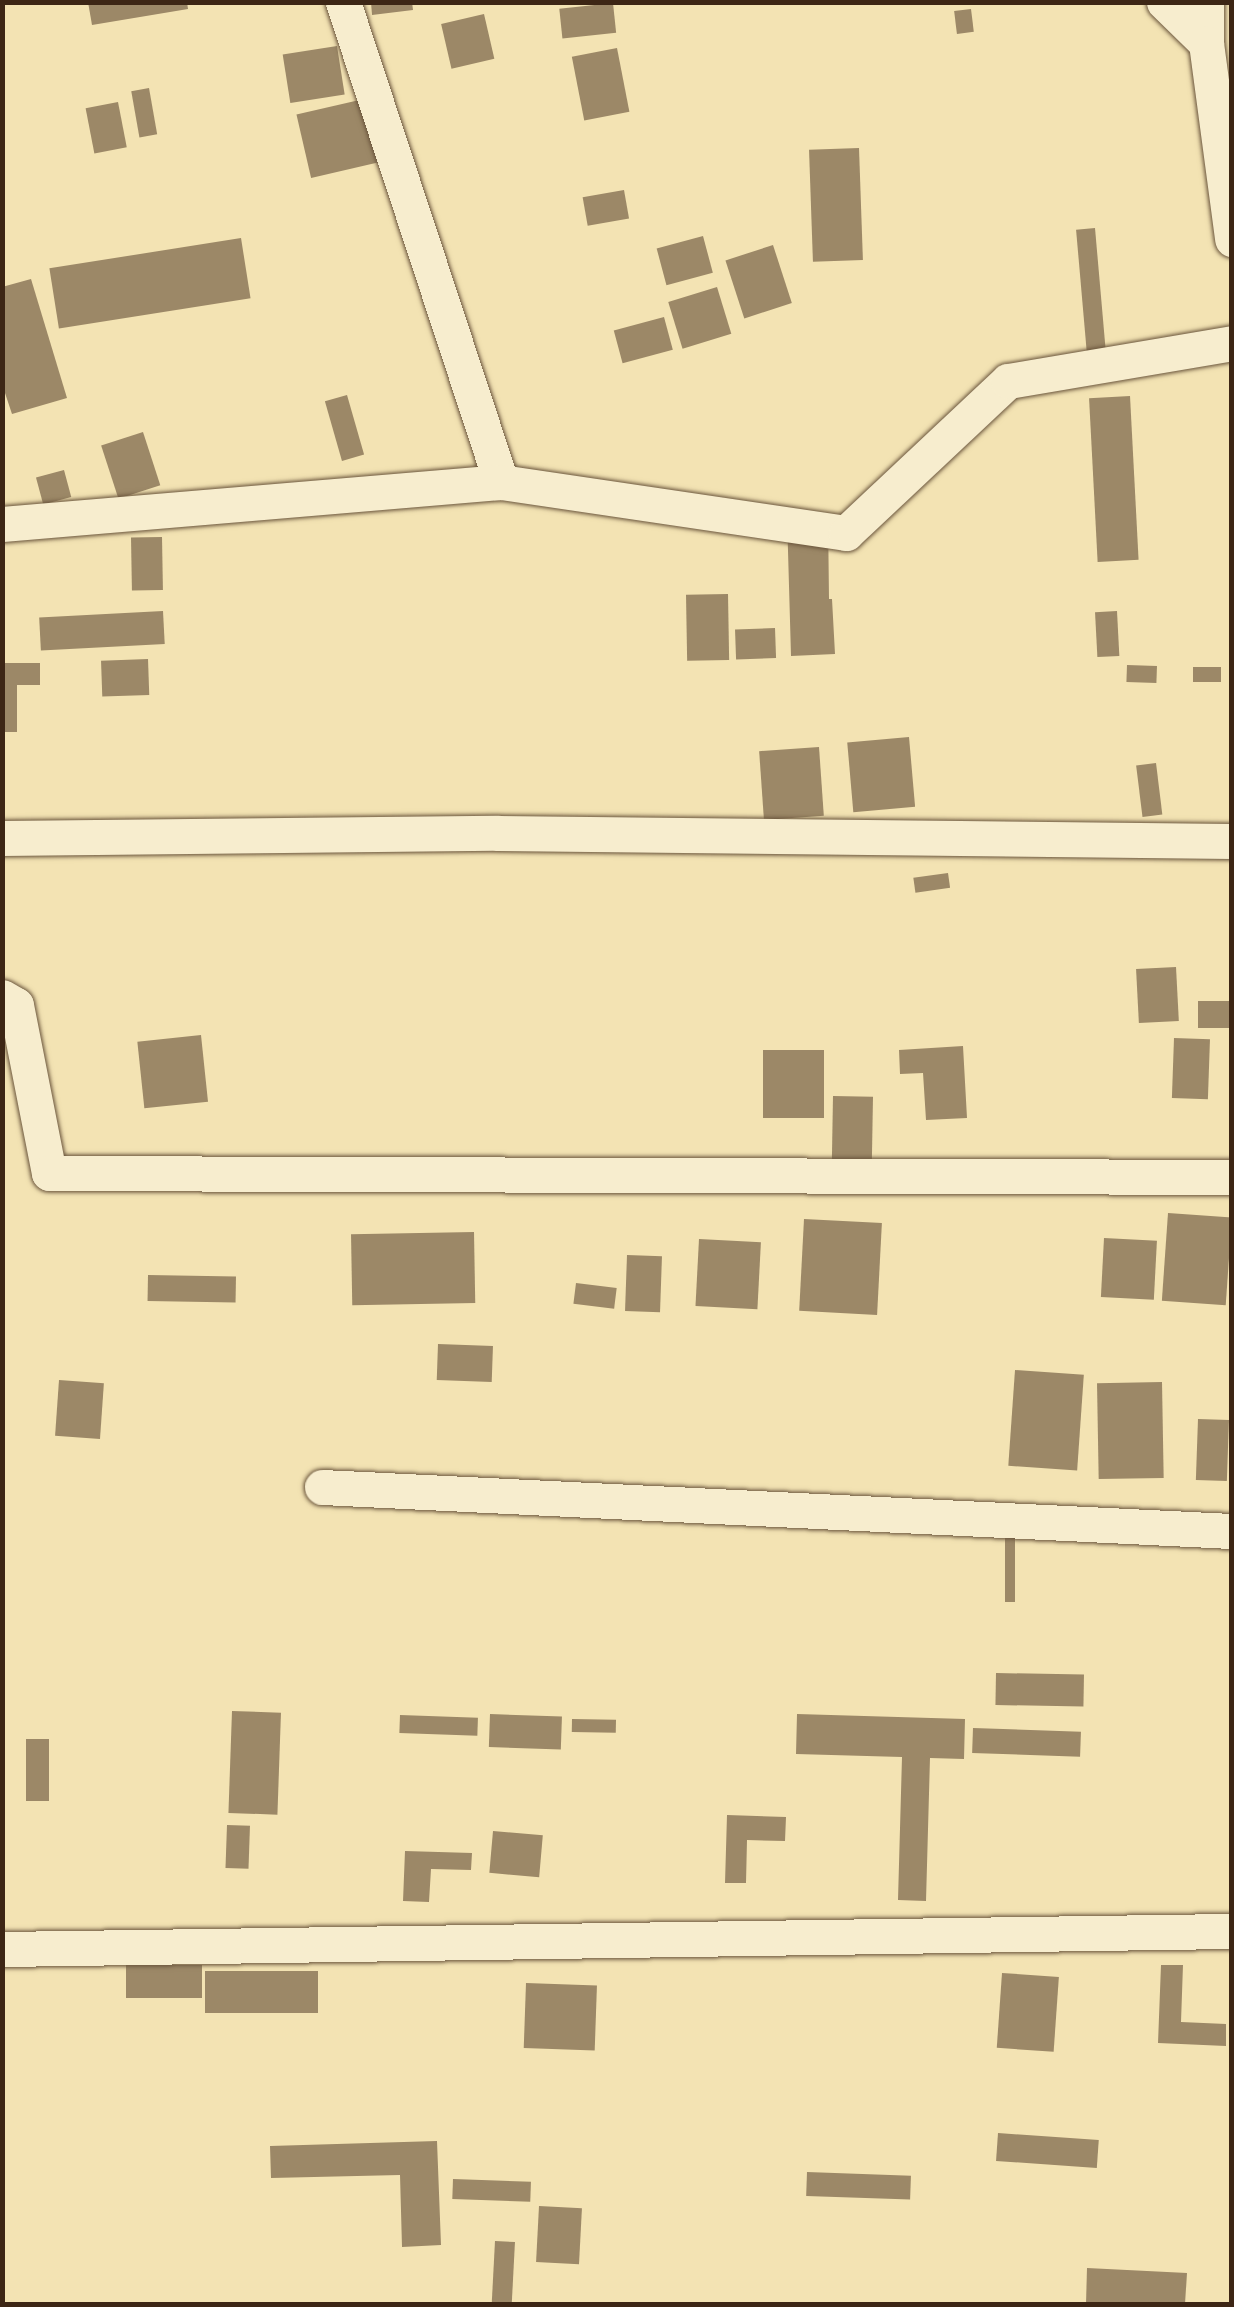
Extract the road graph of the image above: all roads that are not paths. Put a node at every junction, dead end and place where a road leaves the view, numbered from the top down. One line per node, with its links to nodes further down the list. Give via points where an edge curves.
1 (344, 2): 7 (street)
2 (1164, 2): 4 (street)
3 (1206, 2): 4 (street)
4 (1206, 43): 5 (street)
5 (1232, 239)
6 (1232, 343): 7 (street, via 1008,381 846,533)
7 (501, 482): 8 (street)
8 (2, 524)
9 (2, 838): 10 (street, via 518,833)
10 (1232, 841)
11 (2, 997): 12 (street, via 16,1005 49,1172)
12 (1232, 1177)
13 (322, 1487): 14 (street)
14 (1232, 1532)
15 (1232, 1930): 16 (street)
16 (2, 1949)

